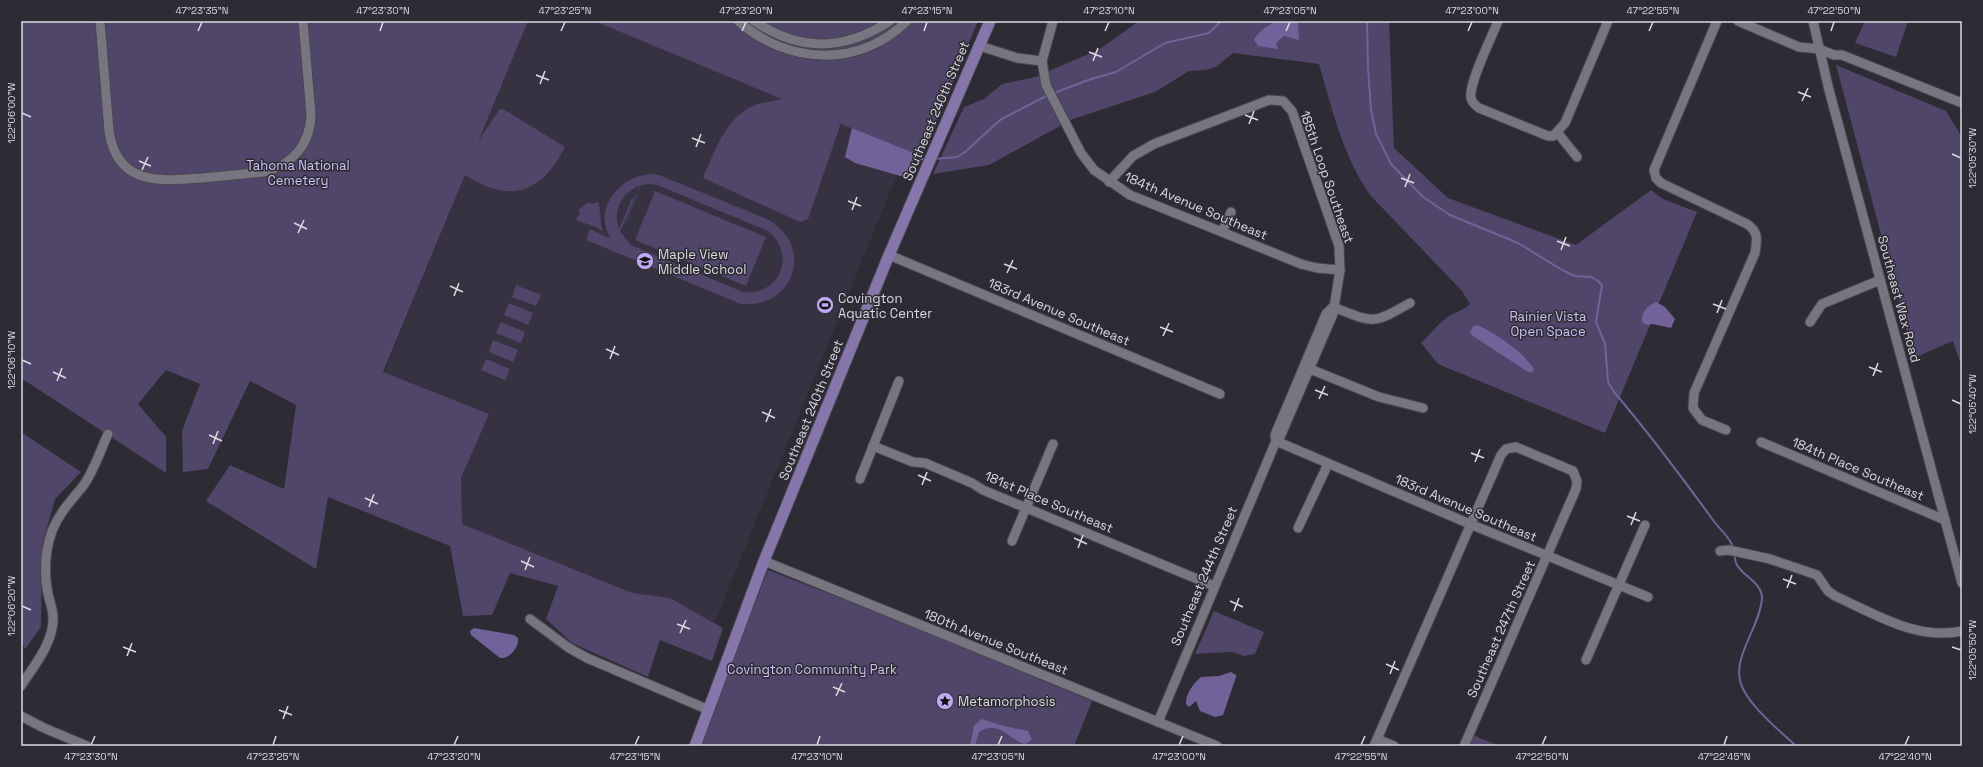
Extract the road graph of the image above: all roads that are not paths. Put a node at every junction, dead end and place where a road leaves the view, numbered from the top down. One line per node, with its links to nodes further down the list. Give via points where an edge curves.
1 (100, 21): 2 (street, via 108,119 114,148 131,170 141,176 163,181 264,172 277,169 297,154 310,130 311,114)
2 (303, 21)
3 (738, 21): 6 (street, via 768,42 790,51 810,55 834,55 862,50 900,28)
4 (754, 21): 5 (street, via 769,31 787,38 821,45 856,39)
5 (890, 21)
6 (907, 21)
7 (990, 21): 14 (main road, Southeast 240th Street)
8 (1053, 21): 16 (street)
9 (1498, 21): 18 (street, via 1474,80 1471,98 1479,108 1548,136 1553,136)
10 (1608, 21): 18 (street, via 1565,123)
11 (1717, 21): 33 (street, via 1654,170 1656,178 1661,183 1747,224 1754,229 1758,238 1755,253 1694,393 1694,408 1702,420)
12 (1738, 21): 15 (street, via 1799,47)
13 (1814, 21): 15 (street, Southeast Wax Road)
14 (980, 46): 16 (street, via 1017,58); 23 (main road, Southeast 240th Street)
15 (1819, 49): 17 (street, via 1834,55 1842,55); 25 (street, Southeast Wax Road)
16 (1042, 62): 20 (street, 184th Avenue Southeast, via 1050,96 1081,153 1094,170)
17 (1962, 103)
18 (1557, 132): 19 (street)
19 (1577, 157)
20 (1109, 182): 22 (street, 184th Avenue Southeast, via 1130,195); 24 (street, 185th Loop Southeast, via 1133,156 1154,144 1269,100 1283,101 1292,112 1339,246)
21 (1231, 212): 22 (street)
22 (1222, 232): 24 (street, 184th Avenue Southeast, via 1301,264)
23 (889, 255): 31 (street, 183rd Avenue Southeast); 49 (main road, Southeast 240th Street)
24 (1340, 270): 27 (street, Southeast 244th Street)
25 (1880, 280): 28 (street, via 1822,304); 42 (street, Southeast Wax Road)
26 (1410, 303): 27 (street, via 1382,319 1371,321)
27 (1333, 307): 29 (street, Southeast 244th Street, via 1326,314)
28 (1810, 322)
29 (1307, 368): 32 (street, via 1379,397); 35 (street, Southeast 244th Street, via 1275,435)
30 (899, 381): 38 (street)
31 (1220, 394)
32 (1423, 408)
33 (1726, 430)
34 (108, 434): 57 (street, via 89,476 60,514 52,532 46,570 53,622 50,636 38,660)
35 (1276, 441): 39 (street, 183rd Avenue Southeast); 52 (street, Southeast 244th Street)
36 (1760, 442): 42 (street, 184th Place Southeast)
37 (1053, 444): 41 (street)
38 (873, 446): 40 (street); 41 (street, 181st Place Southeast, via 913,462 925,463)
39 (1328, 464): 43 (street, 183rd Avenue Southeast); 45 (street)
40 (860, 479)
41 (1027, 507): 46 (street); 52 (street, 181st Place Southeast)
42 (1945, 520): 50 (street, Southeast Wax Road)
43 (1470, 524): 48 (street, 183rd Avenue Southeast); 48 (street, Southeast 247th Street, via 1501,455 1509,448 1516,447 1573,471 1576,477 1576,489); 61 (street)
44 (1645, 525): 51 (street)
45 (1298, 528)
46 (1012, 541)
47 (1720, 551): 55 (street, via 1729,550 1770,559 1817,575 1828,591 1835,596 1914,630 1935,634)
48 (1547, 555): 51 (street, 183rd Avenue Southeast); 66 (street, Southeast 247th Street)
49 (764, 562): 58 (main road, Southeast 240th Street); 60 (street, 180th Avenue Southeast)
50 (1962, 583)
51 (1619, 585): 53 (street, 183rd Avenue Southeast); 56 (street)
52 (1214, 586): 60 (street, Southeast 244th Street)
53 (1648, 597)
54 (530, 619): 58 (street, via 587,658)
55 (1962, 631)
56 (1586, 660)
57 (21, 686)
58 (709, 710): 63 (main road, Southeast 240th Street)
59 (21, 716): 62 (street)
60 (1158, 722): 64 (street, 180th Avenue Southeast)
61 (1376, 743): 65 (street)
62 (87, 746)
63 (695, 746)
64 (1217, 746)
65 (1394, 746)
66 (1464, 746)

